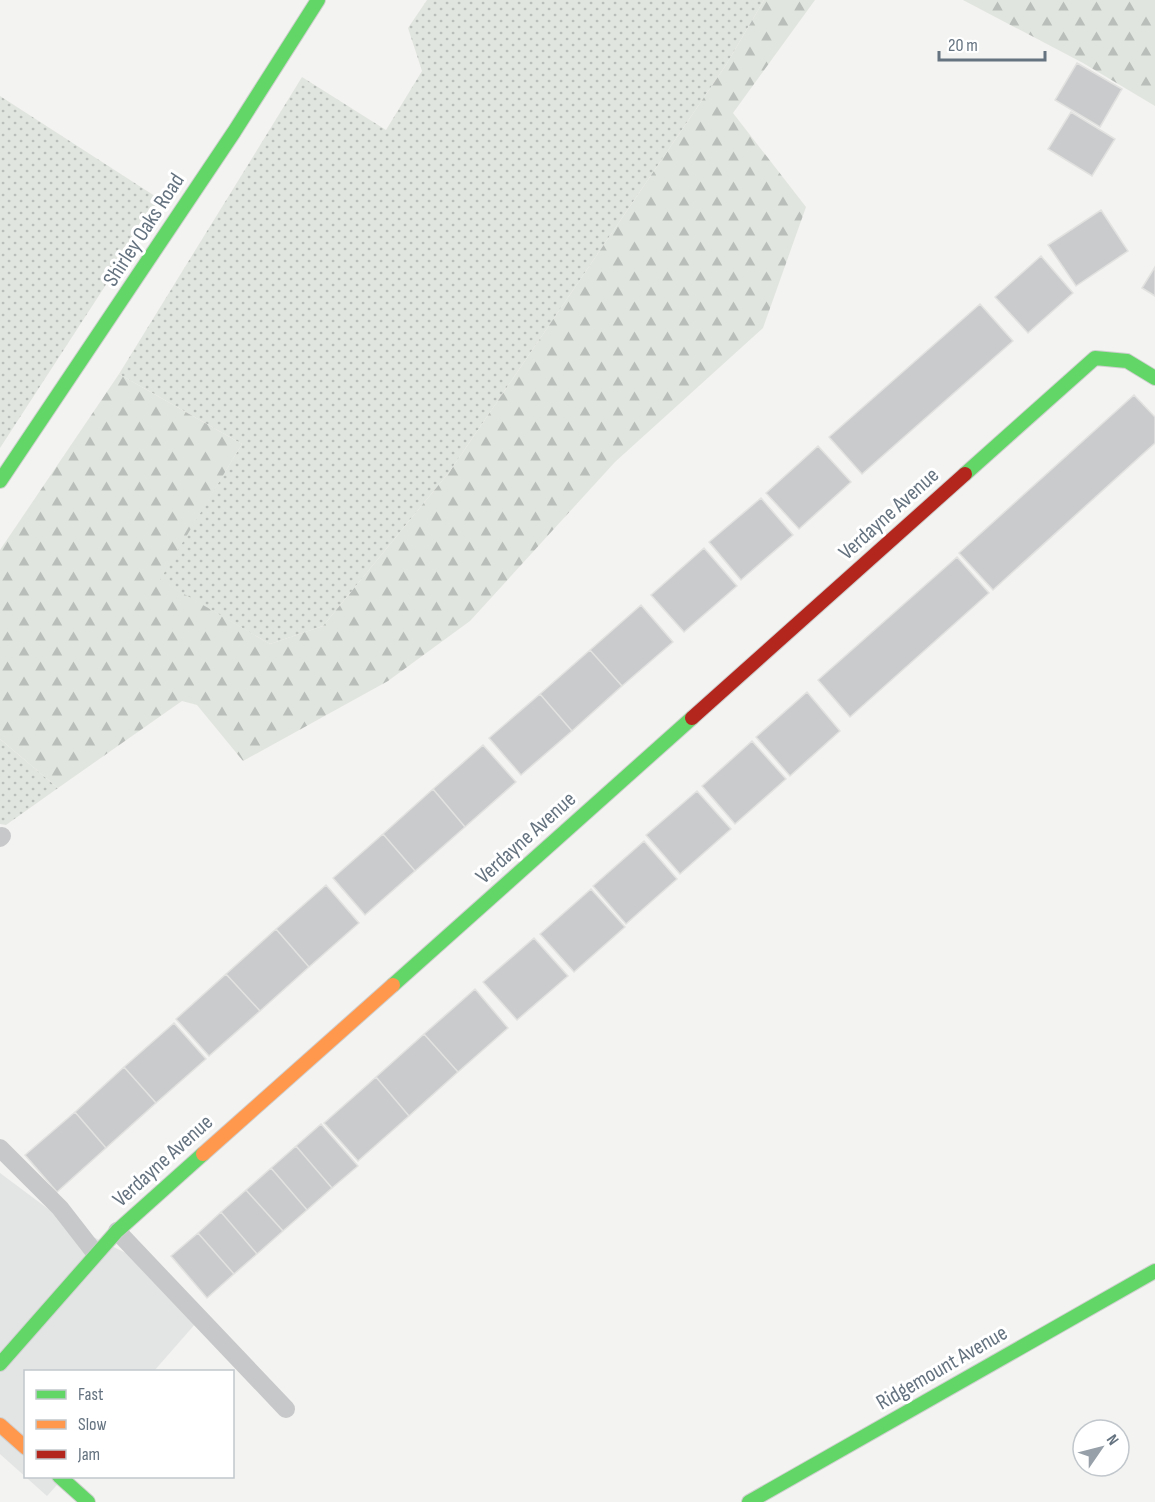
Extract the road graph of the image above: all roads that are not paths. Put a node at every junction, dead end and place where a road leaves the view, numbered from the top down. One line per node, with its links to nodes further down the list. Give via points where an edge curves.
1 (318, 0): 3 (main road, Shirley Oaks Road)
2 (1155, 378): 5 (main road, Verdayne Avenue, via 1127,361 1095,358)
3 (0, 481)
4 (0, 1148): 6 (lane, via 60,1208)
5 (117, 1231): 6 (main road, Verdayne Avenue); 9 (lane)
6 (95, 1252): 8 (main road, Verdayne Avenue)
7 (1155, 1272): 14 (main road, Ridgemount Avenue)
8 (0, 1364)
9 (286, 1409)
10 (0, 1425): 11 (main road)
11 (24, 1446)
12 (61, 1478): 13 (main road)
13 (88, 1502)
14 (749, 1502)

